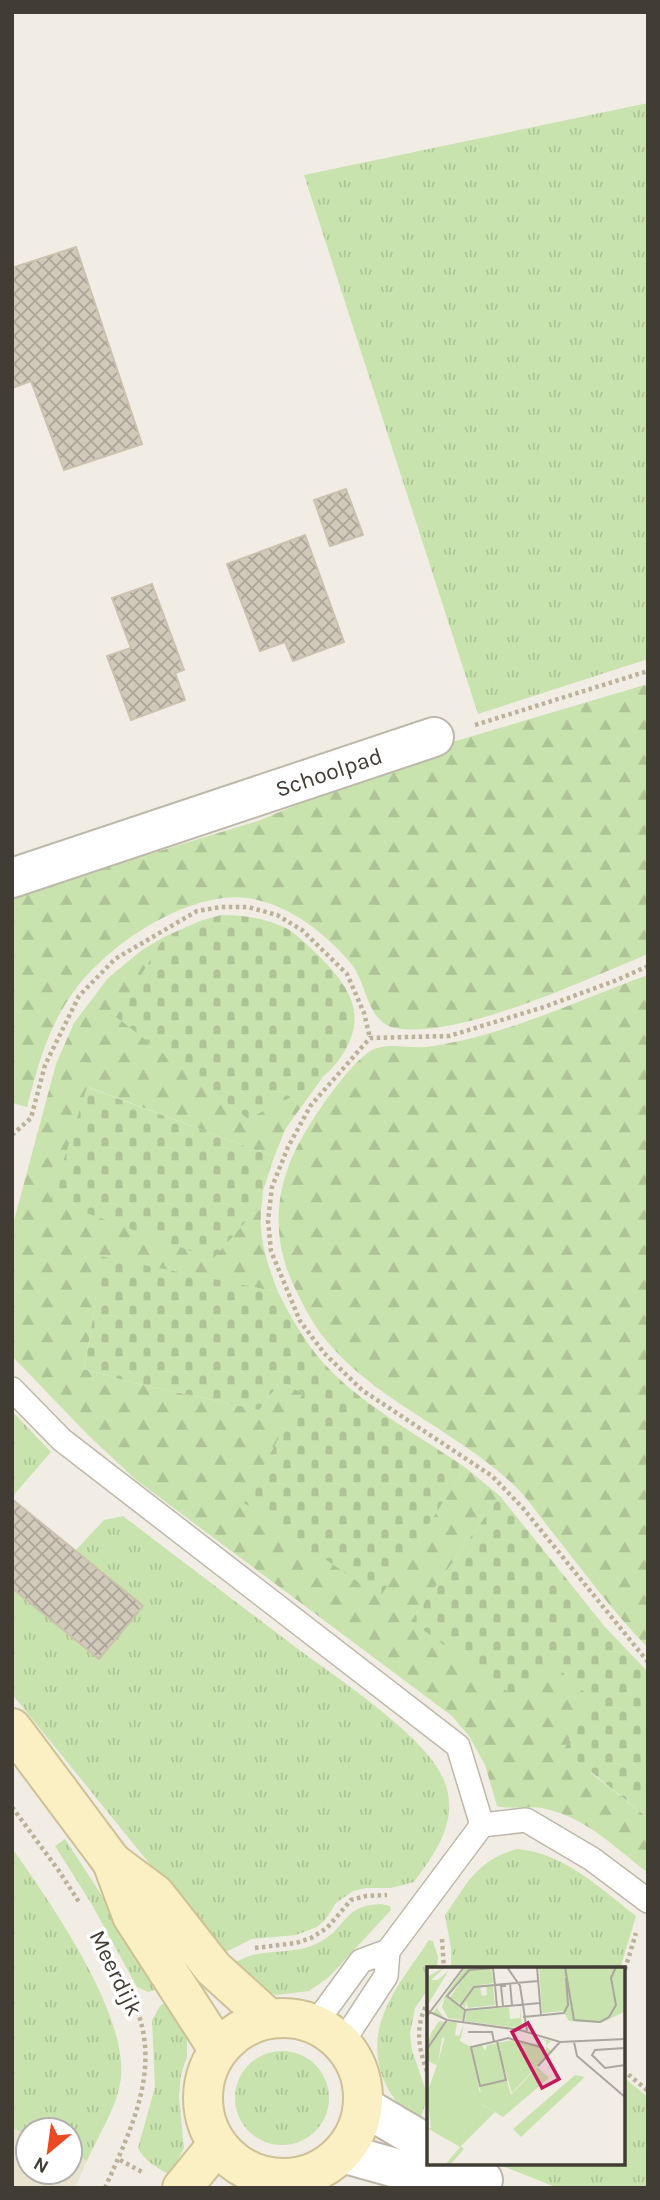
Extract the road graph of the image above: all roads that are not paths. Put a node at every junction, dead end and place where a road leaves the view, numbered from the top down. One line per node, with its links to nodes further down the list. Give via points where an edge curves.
1 (434, 737): 2 (street, Schoolpad)
2 (12, 878)
3 (12, 1389): 5 (lane, via 62,1440 458,1746)
4 (12, 1728): 6 (street, Meerdijk)
5 (482, 1825): 7 (lane, via 526,1820 592,1859); 8 (lane)
6 (112, 1862): 9 (street, Meerdijk, via 155,1894 213,1968); 11 (street, Meerdijk, via 132,1916)
7 (647, 1900)
8 (388, 1951): 10 (lane, via 386,1976); 10 (lane, via 361,1961)
9 (268, 2018): 10 (street, via 292,2018); 11 (street, via 240,2029)
10 (328, 2034): 12 (street, via 355,2062)
11 (218, 2049): 14 (street, via 203,2087 203,2107)
12 (363, 2106): 13 (street); 15 (street, via 356,2131)
13 (427, 2144)
14 (217, 2145): 17 (street); 18 (street)
15 (342, 2153): 16 (street, via 410,2172); 17 (street, via 323,2168 301,2176)
16 (482, 2177)
17 (247, 2180)
18 (182, 2188)

